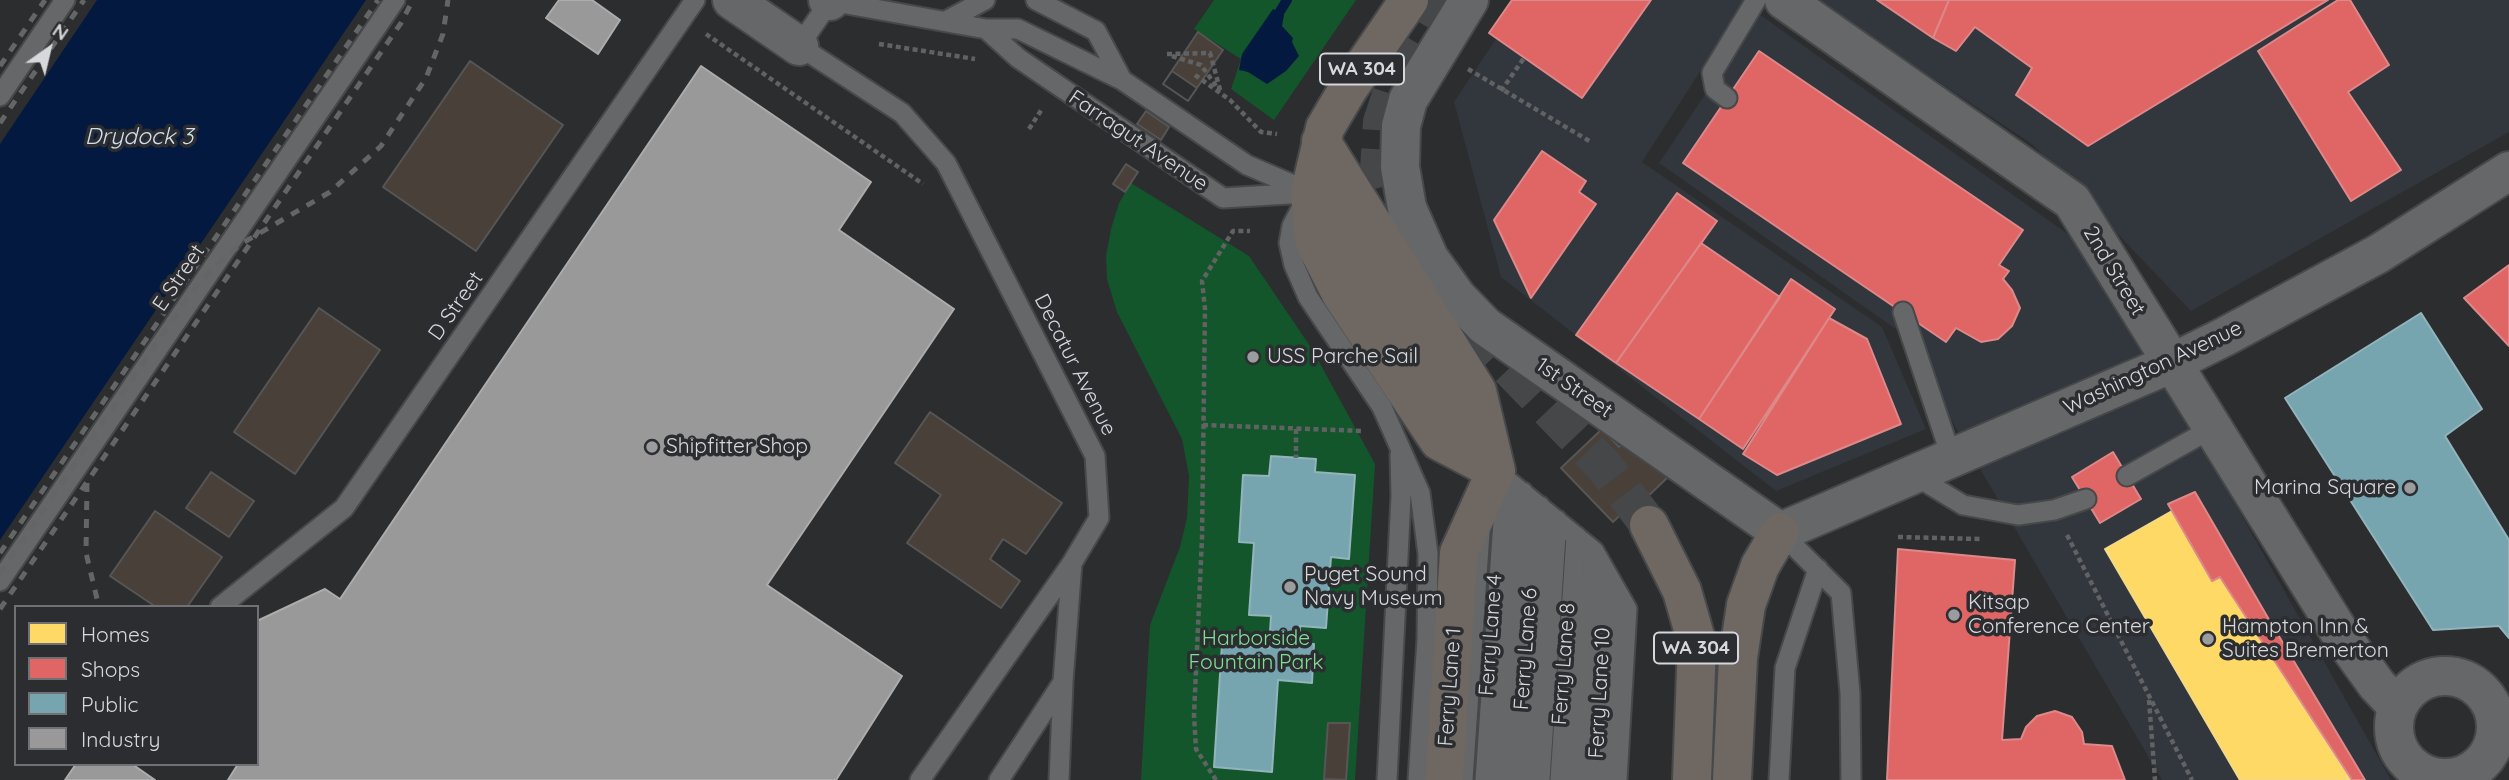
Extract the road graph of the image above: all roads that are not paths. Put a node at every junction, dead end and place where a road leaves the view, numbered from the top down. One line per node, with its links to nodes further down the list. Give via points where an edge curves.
1 (65, 0): 16 (lane)
2 (395, 0): 39 (lane, E Street)
3 (732, 0): 14 (main road)
4 (829, 0): 12 (lane, Farragut Avenue); 14 (lane)
5 (985, 0): 12 (lane)
6 (1036, 0): 15 (lane, via 1096,31)
7 (1409, 0): 19 (highway, WA 304, via 1348,89 1321,141)
8 (1469, 0): 20 (main road, 1st Street, via 1408,100 1401,126 1400,167)
9 (1756, 0): 17 (lane, via 1712,73 1715,89)
10 (1784, 0): 22 (main road, 2nd Street, via 2072,201)
11 (693, 3): 40 (lane, D Street, via 344,508)
12 (946, 21): 13 (lane, Farragut Avenue)
13 (986, 29): 15 (lane, Farragut Avenue, via 1018,29); 19 (lane, Farragut Avenue, via 1018,58 1223,198)
14 (799, 46): 36 (lane, Decatur Avenue, via 902,113 946,163 973,212 1095,456 1099,518)
15 (1122, 80): 19 (lane, Farragut Avenue, via 1247,165)
16 (0, 96)
17 (1727, 98)
18 (2509, 171): 22 (main road, Washington Avenue, via 2378,254)
19 (1338, 202): 20 (lane, Farragut Avenue); 24 (lane, via 1292,226 1289,243 1294,265 1308,297 1382,407); 28 (highway, via 1477,391); 28 (highway, WA 304, via 1314,241 1341,294 1439,441)
20 (1407, 208): 33 (main road, 1st Street, via 1429,258 1457,298 1485,326)
21 (1903, 312): 25 (lane)
22 (2170, 364): 23 (main road, 2nd Street); 25 (main road, Washington Avenue)
23 (2211, 429): 27 (lane); 42 (main road, 2nd Street, via 2377,685)
24 (1400, 443): 47 (lane); 48 (lane, via 1420,493 1428,554)
25 (1952, 459): 26 (main road, Washington Avenue)
26 (1914, 475): 29 (lane, via 1963,505 2018,515); 33 (main road, Washington Avenue)
27 (2127, 476)
28 (1502, 486): 30 (lane, WA 304); 49 (highway, Ferry Lane 1, via 1459,553); 50 (lane); 51 (lane); 52 (lane, Ferry Lane 4)
29 (2086, 499)
30 (1540, 506): 31 (lane, WA 304); 53 (lane)
31 (1557, 520): 34 (lane, WA 304); 54 (lane, Ferry Lane 6)
32 (1649, 525): 59 (highway, WA 304, via 1682,591 1696,643)
33 (1780, 532): 37 (lane); 60 (highway, via 1760,566 1746,605 1738,658)
34 (1576, 536): 35 (lane, WA 304); 55 (lane)
35 (1594, 551): 38 (lane, WA 304); 56 (lane, Ferry Lane 8)
36 (1072, 563): 41 (lane); 44 (lane, Decatur Avenue)
37 (1818, 569): 61 (lane, via 1785,668); 62 (lane, via 1841,593 1850,693)
38 (1610, 580): 57 (lane); 58 (lane, Ferry Lane 10 / WA 304, via 1627,609)
39 (0, 581)
40 (223, 605)
41 (1063, 682): 45 (lane); 46 (lane)
42 (2408, 694): 43 (main road, via 2394,723 2396,741 2403,757); 43 (main road, via 2435,675 2452,675 2482,690 2497,720 2491,752 2480,766 2465,775)
43 (2431, 778)
44 (920, 780)
45 (999, 780)
46 (1059, 780)
47 (1387, 780)
48 (1418, 780)
49 (1444, 780)
50 (1463, 780)
51 (1485, 780)
52 (1503, 780)
53 (1522, 780)
54 (1540, 780)
55 (1560, 780)
56 (1579, 780)
57 (1598, 780)
58 (1617, 780)
59 (1692, 780)
60 (1732, 780)
61 (1779, 780)
62 (1851, 780)

